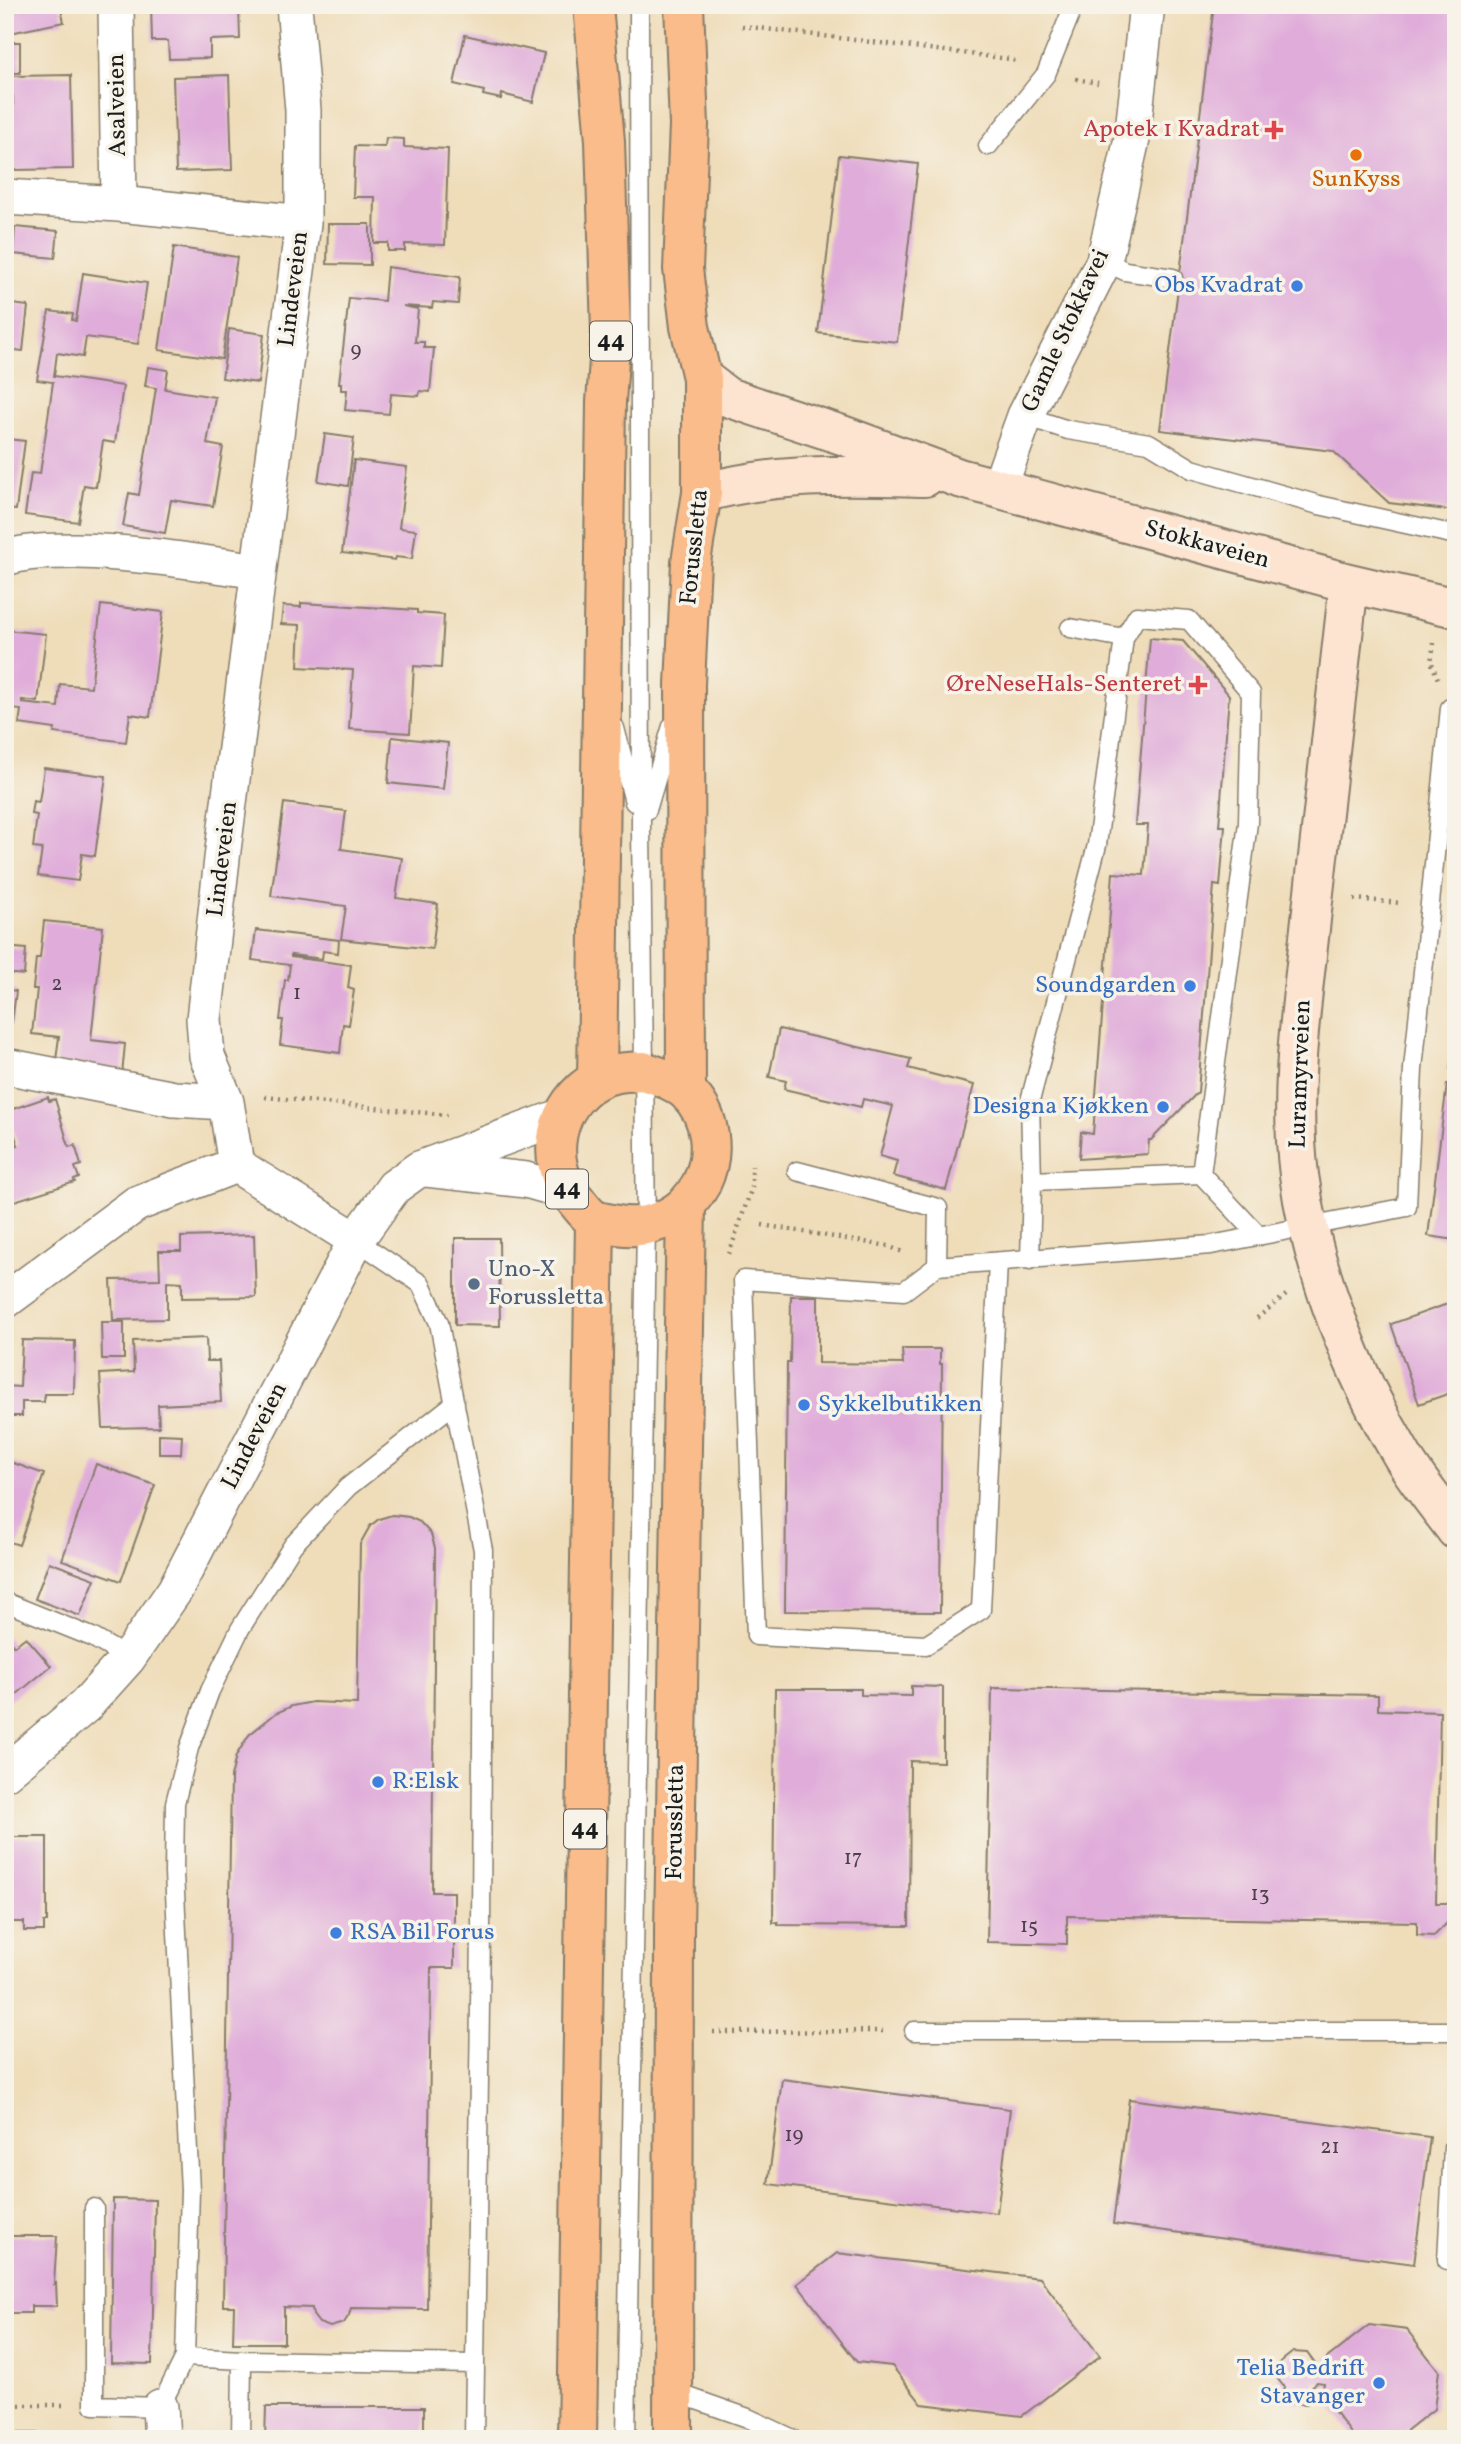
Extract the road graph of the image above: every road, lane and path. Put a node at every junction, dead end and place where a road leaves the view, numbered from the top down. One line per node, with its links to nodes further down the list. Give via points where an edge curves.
1 (116, 5): 13 (street, Asalveien)
2 (294, 5): 14 (street, Lindeveien, via 303,110)
3 (593, 5): 29 (main road, 44, via 605,141 611,332)
4 (639, 5): 32 (lane)
5 (684, 5): 17 (main road, Forussletta, via 689,125 683,269)
6 (1074, 5): 9 (lane)
7 (1147, 5): 15 (street, Gamle Stokkavei, via 1132,139)
8 (742, 26): 9 (path, via 1010,59)
9 (1046, 74): 10 (path); 11 (lane)
10 (1100, 83)
11 (988, 146)
12 (5, 197): 13 (street)
13 (119, 204): 14 (street)
14 (303, 223): 24 (street, Lindeveien)
15 (1104, 261): 16 (lane, via 1125,271); 18 (street, Gamle Stokkavei)
16 (1173, 278)
17 (702, 378): 19 (street, Stokkaveien, via 727,397); 21 (main road, Forussletta)
18 (1025, 416): 20 (street, Gamle Stokkavei); 22 (lane, via 1068,429 1149,443 1192,469 1319,505)
19 (959, 478): 20 (street, Stokkaveien); 21 (street, Stokkaveien, via 785,477)
20 (999, 488): 25 (street, Stokkaveien)
21 (702, 493): 30 (main road, Forussletta, via 691,562)
22 (1456, 535)
23 (5, 558): 24 (street, via 48,551 121,552)
24 (258, 571): 39 (street, Lindeveien, via 204,1019 207,1056)
25 (1349, 583): 26 (street, Stokkaveien); 52 (street, Luramyrveien, via 1297,1046 1296,1130)
26 (1446, 622): 31 (path, via 1431,661)
27 (1069, 628): 28 (lane)
28 (1124, 638): 45 (lane, via 1137,616 1189,620 1251,693 1248,823); 46 (lane, via 1097,845 1030,1101)
29 (603, 678): 32 (lane); 37 (main road, 44)
30 (685, 684): 32 (lane); 38 (main road, Forussletta)
31 (1450, 708): 34 (lane)
32 (641, 830): 36 (lane)
33 (1343, 898): 34 (path)
34 (1430, 905): 52 (lane, via 1413,1069 1407,1207)
35 (5, 1066): 39 (street, via 174,1099)
36 (643, 1071): 37 (main road, 44, via 619,1072); 38 (main road, 44); 51 (lane)
37 (597, 1080): 41 (main road, 44, via 577,1094)
38 (686, 1091): 48 (main road, 44, via 700,1109 710,1139 708,1170)
39 (226, 1102): 40 (path, via 267,1096); 42 (street, Lindeveien)
40 (460, 1116)
41 (562, 1116): 43 (street, Lindeveien); 47 (main road, 44, via 555,1141 557,1168)
42 (236, 1165): 54 (street); 59 (street, via 136,1204)
43 (419, 1169): 47 (street, via 526,1180); 54 (street, Lindeveien, via 394,1187)
44 (797, 1171): 57 (lane, via 938,1209)
45 (1201, 1174): 46 (lane); 53 (lane)
46 (1032, 1181): 55 (lane)
47 (568, 1192): 49 (main road, 44)
48 (686, 1206): 51 (main road, 44); 75 (main road, Forussletta, via 674,1931)
49 (595, 1220): 51 (main road, 44); 81 (main road, 44)
50 (762, 1225): 57 (path, via 888,1246)
51 (646, 1226): 82 (lane)
52 (1310, 1227): 53 (lane); 62 (street, Luramyrveien, via 1340,1328 1374,1404 1404,1458)
53 (1259, 1236): 55 (lane, via 1211,1245)
54 (356, 1240): 61 (lane, via 421,1284 439,1323); 64 (street, Lindeveien, via 175,1591)
55 (1030, 1260): 56 (lane)
56 (998, 1262): 57 (lane); 57 (lane, via 981,1610 926,1645 756,1636 743,1280 904,1291)
57 (937, 1266)
58 (1286, 1295): 60 (path)
59 (5, 1301)
60 (1256, 1318)
61 (455, 1403): 72 (lane, via 348,1487 292,1545 240,1629 189,1748 175,1802 174,1873 190,2190); 74 (lane, via 483,1550)
62 (1456, 1530)
63 (5, 1602): 64 (lane, via 92,1637)
64 (128, 1658): 65 (street, Lindeveien, via 85,1706)
65 (5, 1773)
66 (914, 2031): 67 (path); 68 (lane)
67 (705, 2032)
68 (1456, 2032)
69 (1453, 2148): 71 (lane, via 1447,2260)
70 (93, 2208): 77 (lane)
71 (1456, 2260)
72 (185, 2357): 73 (lane); 78 (lane)
73 (242, 2360): 74 (lane); 79 (lane)
74 (475, 2364): 80 (lane)
75 (674, 2392): 83 (main road, Forussletta); 84 (lane)
76 (5, 2405): 77 (path)
77 (94, 2405): 78 (lane)
78 (161, 2423)
79 (241, 2439)
80 (474, 2439)
81 (577, 2439)
82 (626, 2439)
83 (673, 2439)
84 (793, 2439)

